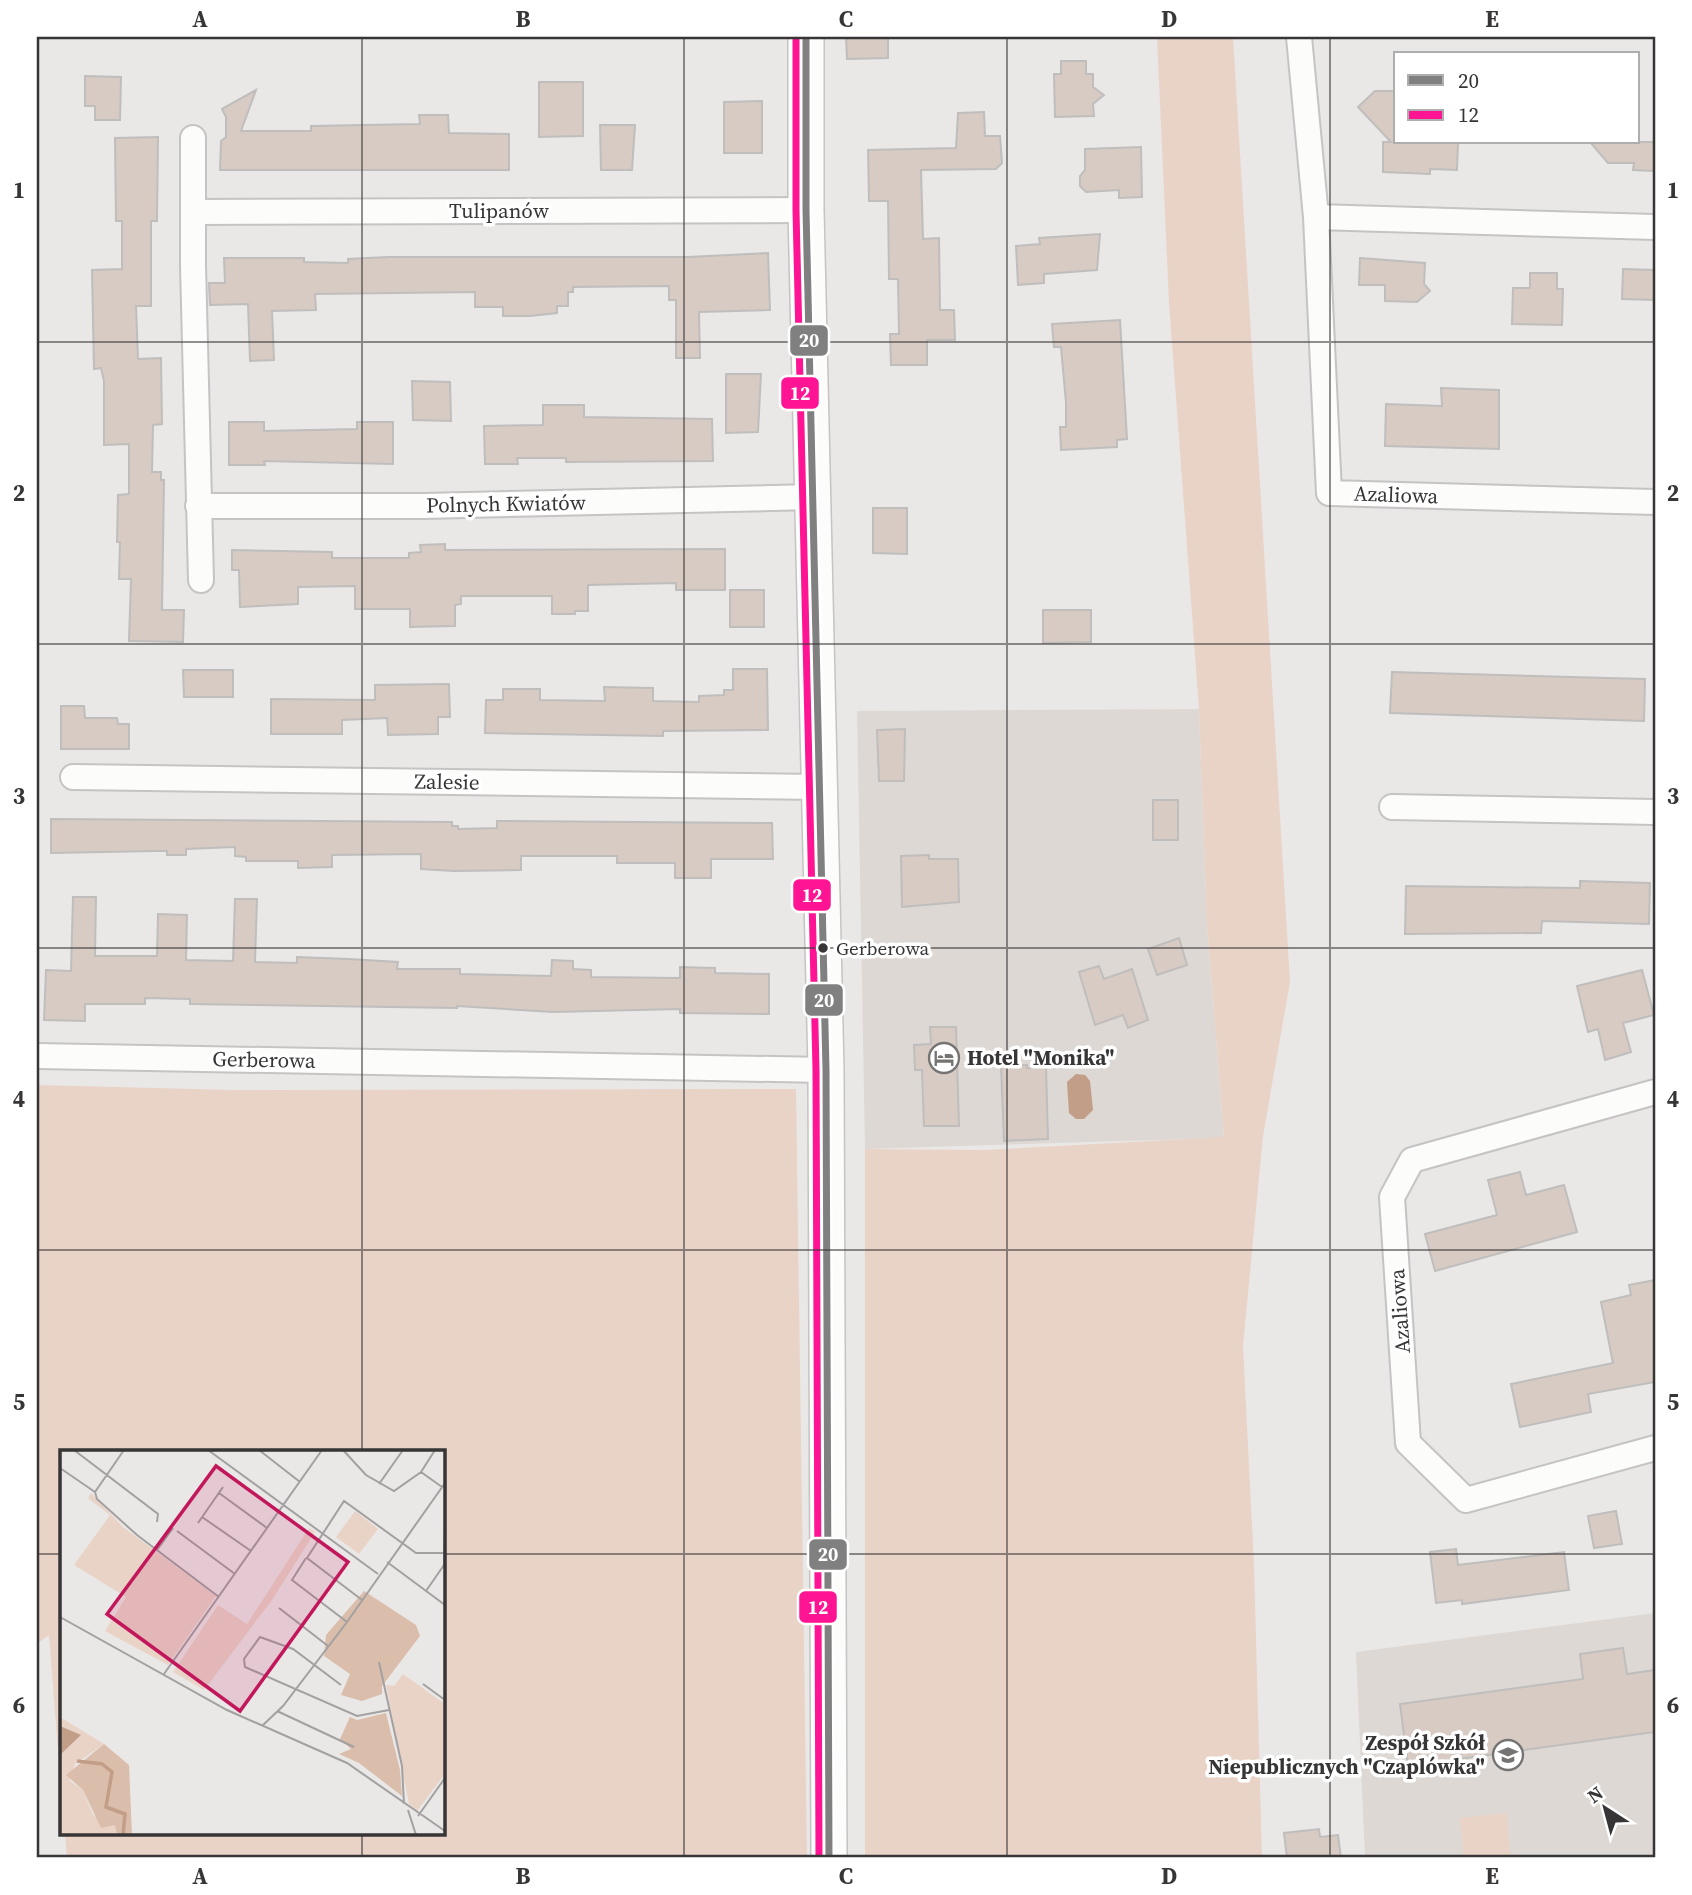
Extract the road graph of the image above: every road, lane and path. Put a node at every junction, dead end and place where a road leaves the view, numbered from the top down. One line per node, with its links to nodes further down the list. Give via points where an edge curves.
1 (806, 37): 4 (street)
2 (1298, 37): 6 (street, Azaliowa)
3 (193, 138): 5 (street)
4 (806, 210): 5 (street, Tulipanów); 8 (street)
5 (193, 212): 10 (street)
6 (1316, 217): 7 (street); 9 (street, Azaliowa, via 1329,493)
7 (1655, 226)
8 (814, 497): 10 (street, Polnych Kwiatów); 13 (street)
9 (1655, 502)
10 (198, 506): 11 (street)
11 (201, 580)
12 (73, 777): 13 (street, Zalesie)
13 (821, 787): 17 (street)
14 (1392, 807): 15 (street)
15 (1655, 812)
16 (37, 1056): 17 (street, Gerberowa)
17 (827, 1070): 20 (street)
18 (1655, 1092): 19 (street, Azaliowa, via 1412,1160 1392,1197 1408,1443 1466,1500)
19 (1655, 1448)
20 (829, 1858)

